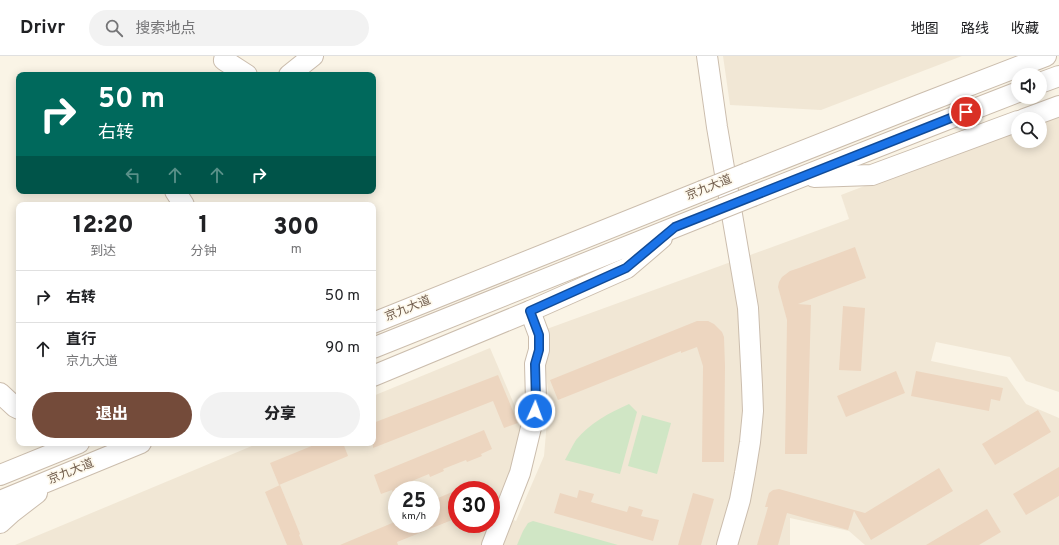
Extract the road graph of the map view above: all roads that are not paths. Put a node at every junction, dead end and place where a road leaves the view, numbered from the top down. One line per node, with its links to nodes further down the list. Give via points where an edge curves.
1 (225, 56): 5 (street, via 224,60)
2 (313, 56): 6 (street)
3 (707, 56): 28 (street, via 748,308 752,385 750,442 740,500)
4 (1046, 56): 16 (street, 京九大道, bridge)
5 (242, 72)
6 (293, 72)
7 (1059, 76): 8 (street)
8 (1047, 80)
9 (1011, 95): 13 (street, 京九大道)
10 (1059, 106): 11 (street)
11 (1043, 112)
12 (1011, 124): 13 (street, via 872,175)
13 (798, 178): 14 (street, 京九大道, bridge)
14 (675, 227): 15 (street, via 626,268); 17 (street, 京九大道)
15 (530, 311): 18 (street); 27 (street, via 539,335 539,350 535,364 535,411 520,472)
16 (376, 322)
17 (376, 347)
18 (376, 375)
19 (0, 393): 20 (street)
20 (16, 408)
21 (72, 446): 24 (street, 京九大道)
22 (134, 446): 23 (street, 京九大道)
23 (66, 474): 25 (street, 京九大道); 26 (street)
24 (0, 475)
25 (0, 501)
26 (0, 523)
27 (492, 545)
28 (727, 545)

